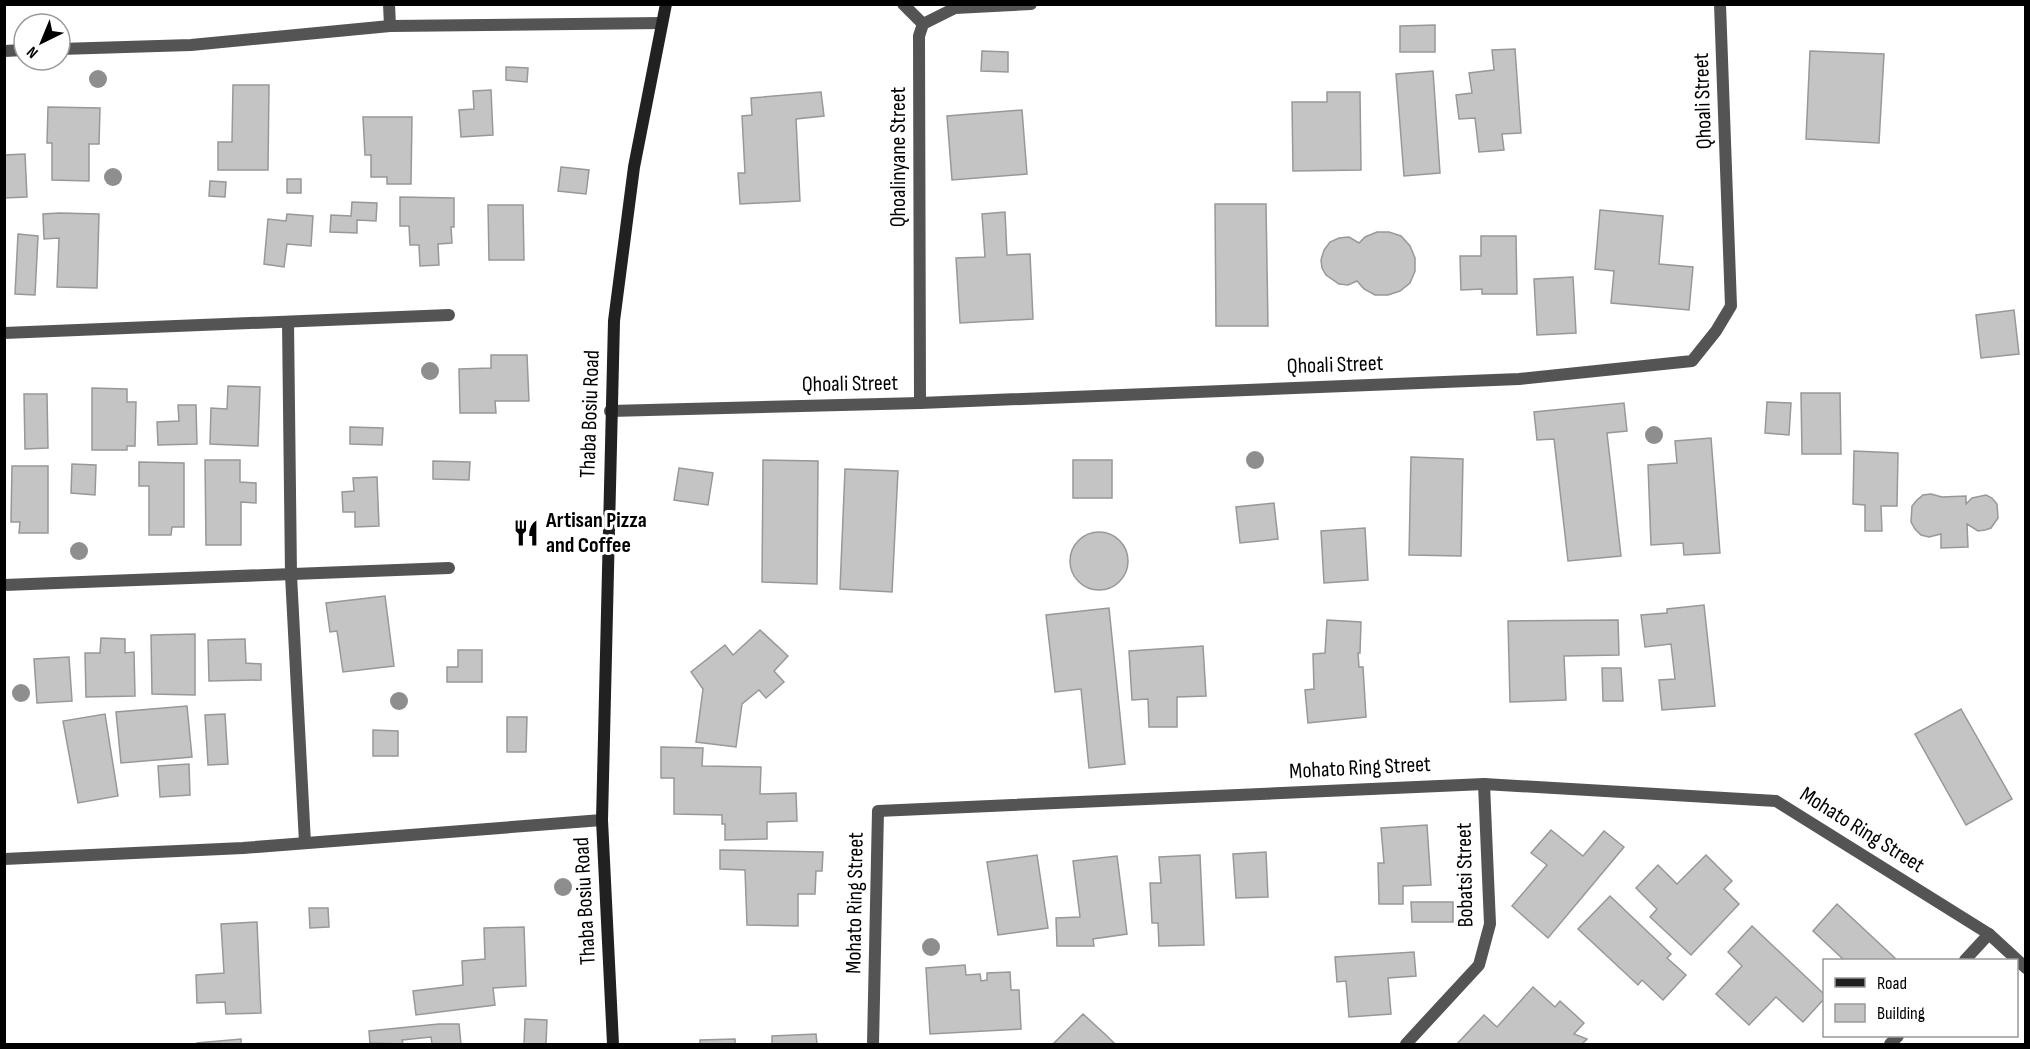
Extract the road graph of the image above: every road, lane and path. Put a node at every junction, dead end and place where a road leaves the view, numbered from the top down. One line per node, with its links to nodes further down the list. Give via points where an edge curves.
1 (389, 4): 8 (street)
2 (666, 4): 6 (street, Thaba Bosiu Road)
3 (903, 4): 7 (street)
4 (1032, 4): 7 (street, via 955,8)
5 (1720, 4): 13 (street, Qhoali Street, via 1731,306 1692,361 1519,379)
6 (662, 23): 8 (street); 14 (street, Thaba Bosiu Road, via 629,203 614,321)
7 (923, 24): 13 (street, Qhoalinyane Street, via 919,36)
8 (390, 26): 9 (street, via 191,45)
9 (72, 49)
10 (449, 315): 11 (street)
11 (288, 322): 12 (street); 16 (street)
12 (4, 333)
13 (920, 403): 14 (street, Qhoali Street)
14 (610, 411): 19 (street, Thaba Bosiu Road)
15 (449, 568): 16 (street)
16 (291, 574): 17 (street); 20 (street)
17 (4, 585)
18 (1484, 784): 22 (street, Mohato Ring Street, via 1776,801); 26 (street, Mohato Ring Street, via 878,811); 27 (street, Bobatsi Street, via 1491,924 1479,965)
19 (602, 820): 20 (street); 25 (street, Thaba Bosiu Road)
20 (305, 843): 21 (street)
21 (4, 860)
22 (1989, 934): 23 (street); 24 (street, Mohato Ring Street)
23 (1966, 959)
24 (2015, 959)
25 (613, 1044)
26 (873, 1044)
27 (1406, 1044)

